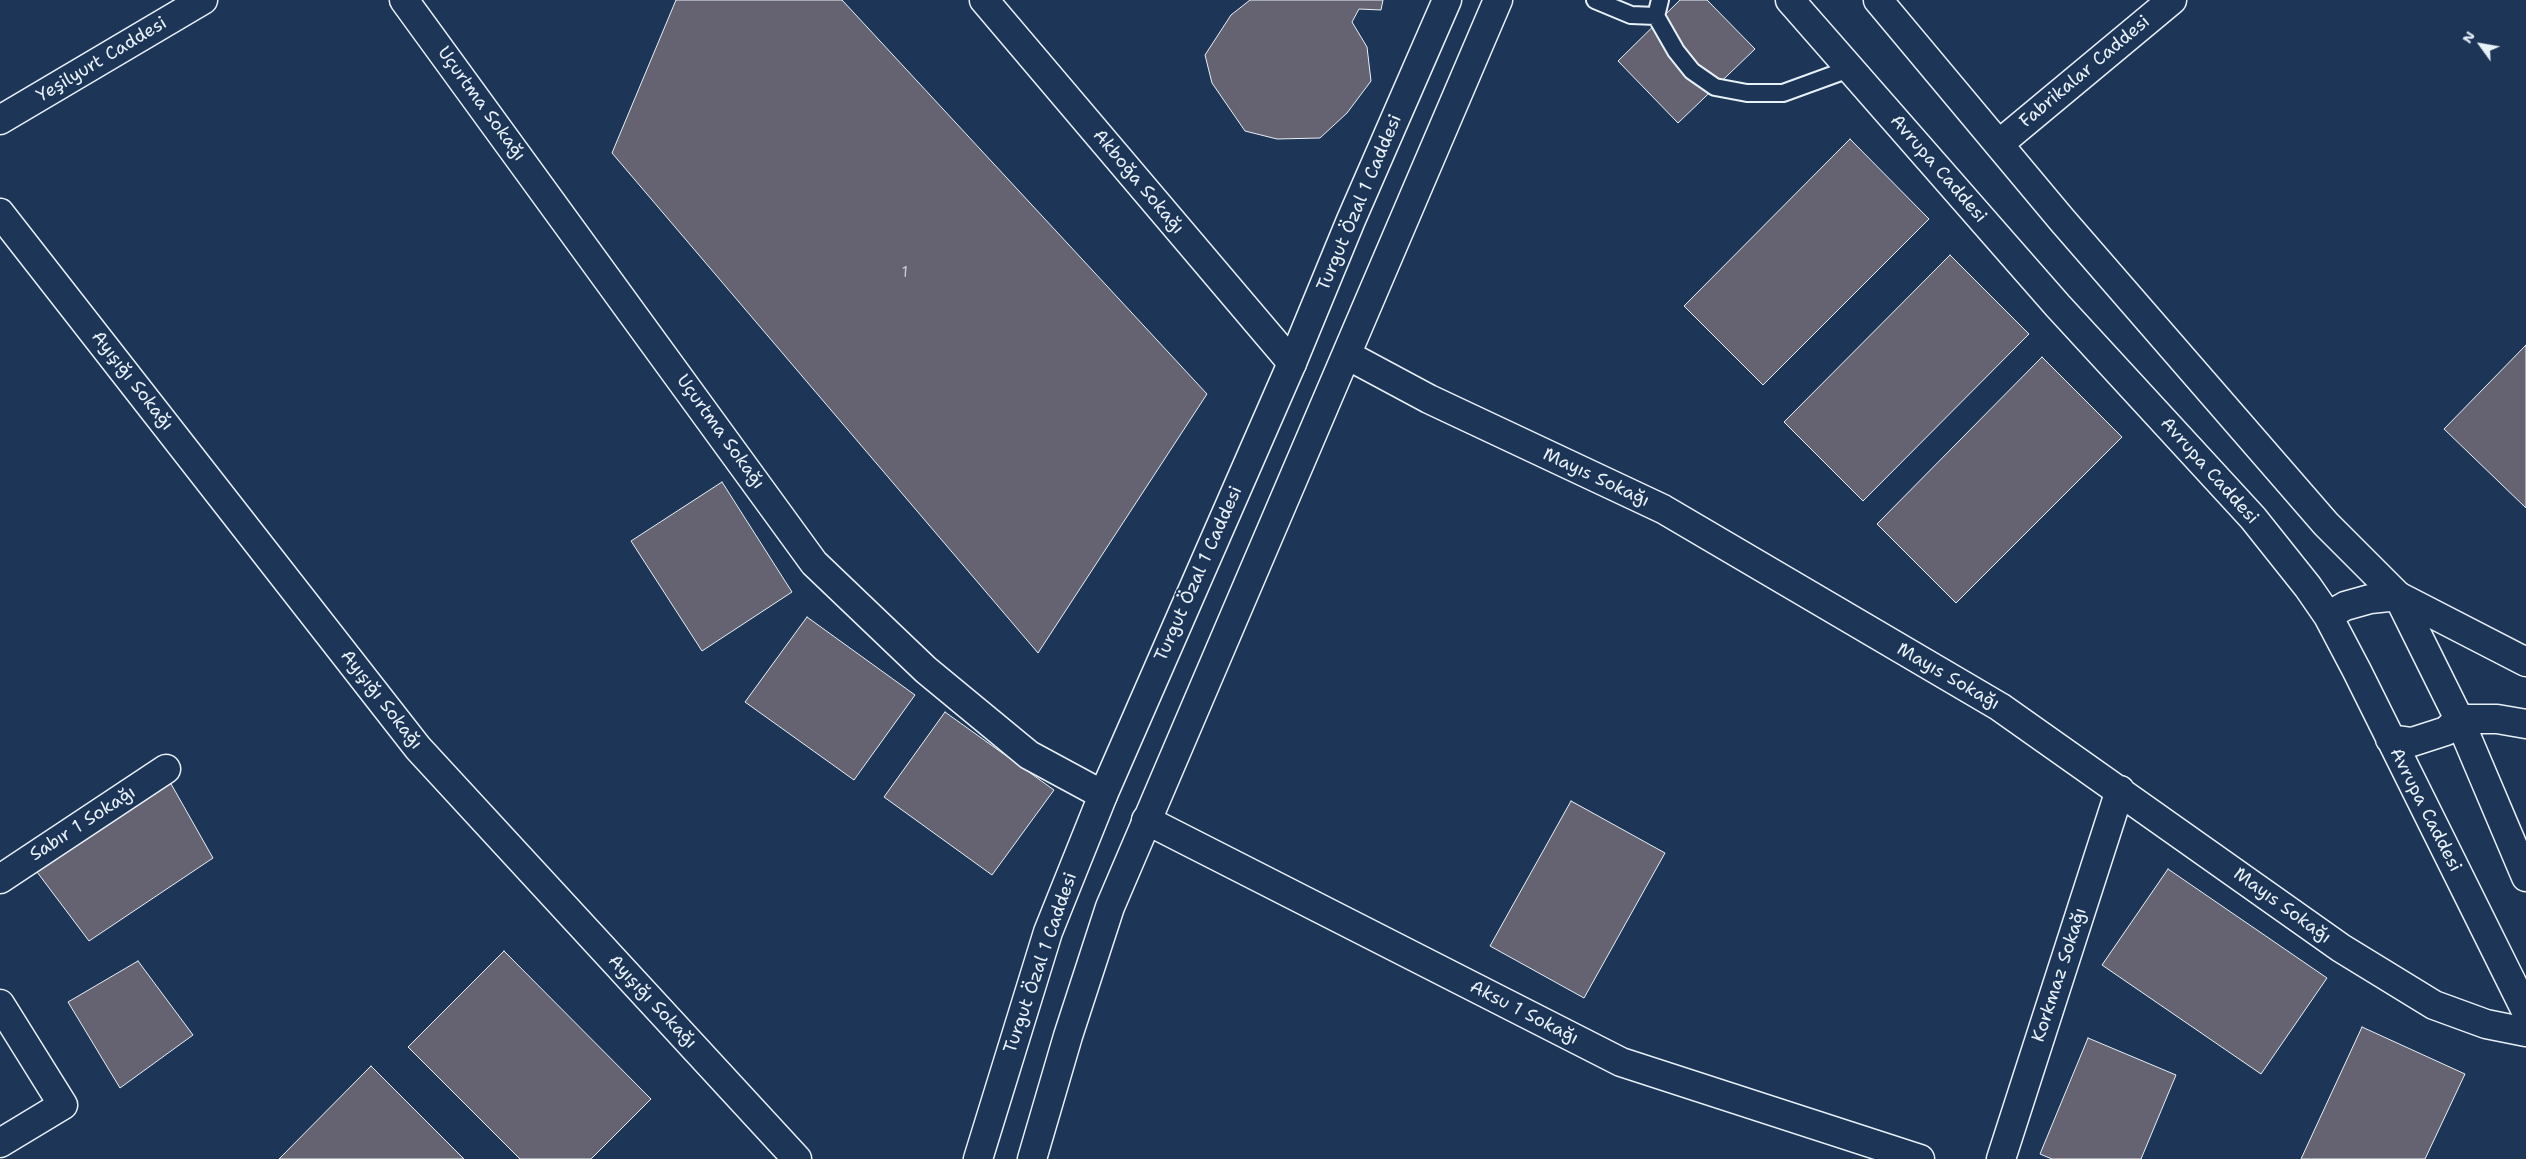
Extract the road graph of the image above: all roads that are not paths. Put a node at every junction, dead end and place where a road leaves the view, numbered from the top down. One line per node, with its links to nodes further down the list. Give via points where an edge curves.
1 (203, 0): 12 (street, Yeşilyurt Caddesi)
2 (404, 0): 25 (street, Uçurtma Sokağı, via 814,563 926,670 1028,755)
3 (984, 0): 16 (street, Akboğa Sokağı)
4 (1447, 0): 16 (street, Turgut Özal 1 Caddesi)
5 (1498, 0): 15 (street)
6 (1595, 0): 10 (lane, via 1632,15)
7 (1790, 0): 11 (street, Avrupa Caddesi)
8 (1878, 0): 13 (street)
9 (2172, 0): 13 (street, Fabrikalar Caddesi)
10 (1658, 8): 11 (lane, via 1676,51 1692,71 1715,87 1747,93 1783,93)
11 (1849, 69): 18 (street, Avrupa Caddesi, via 2058,306 2252,518)
12 (0, 120)
13 (1999, 144): 17 (street, via 2326,524)
14 (0, 213): 33 (street, Ayışığı Sokağı, via 418,748)
15 (1347, 355): 24 (street, Mayıs Sokağı, via 1428,399 1663,510 2000,707); 26 (street)
16 (1292, 363): 25 (street, Turgut Özal 1 Caddesi)
17 (2398, 596): 18 (street, via 2361,601); 19 (street); 20 (street)
18 (2328, 616): 22 (street, Avrupa Caddesi)
19 (2526, 662)
20 (2460, 719): 21 (street, via 2497,719); 22 (street, via 2446,731 2412,742); 27 (street)
21 (2526, 724)
22 (2390, 739): 30 (street, Avrupa Caddesi)
23 (166, 770): 28 (street, Sabır 1 Sokağı)
24 (2120, 790): 31 (street, Mayıs Sokağı, via 2341,948 2434,1004 2486,1024); 37 (street, Korkmaz Sokağı)
25 (1103, 795): 34 (street, Turgut Özal 1 Caddesi, via 1048,932)
26 (1146, 820): 35 (street, via 1110,907); 36 (street, Aksu 1 Sokağı, via 1621,1062)
27 (2526, 877)
28 (0, 879)
29 (0, 1004): 32 (street, via 63,1105)
30 (2526, 1011)
31 (2526, 1032)
32 (0, 1143)
33 (797, 1159)
34 (978, 1159)
35 (1032, 1159)
36 (1920, 1159)
37 (2000, 1159)

